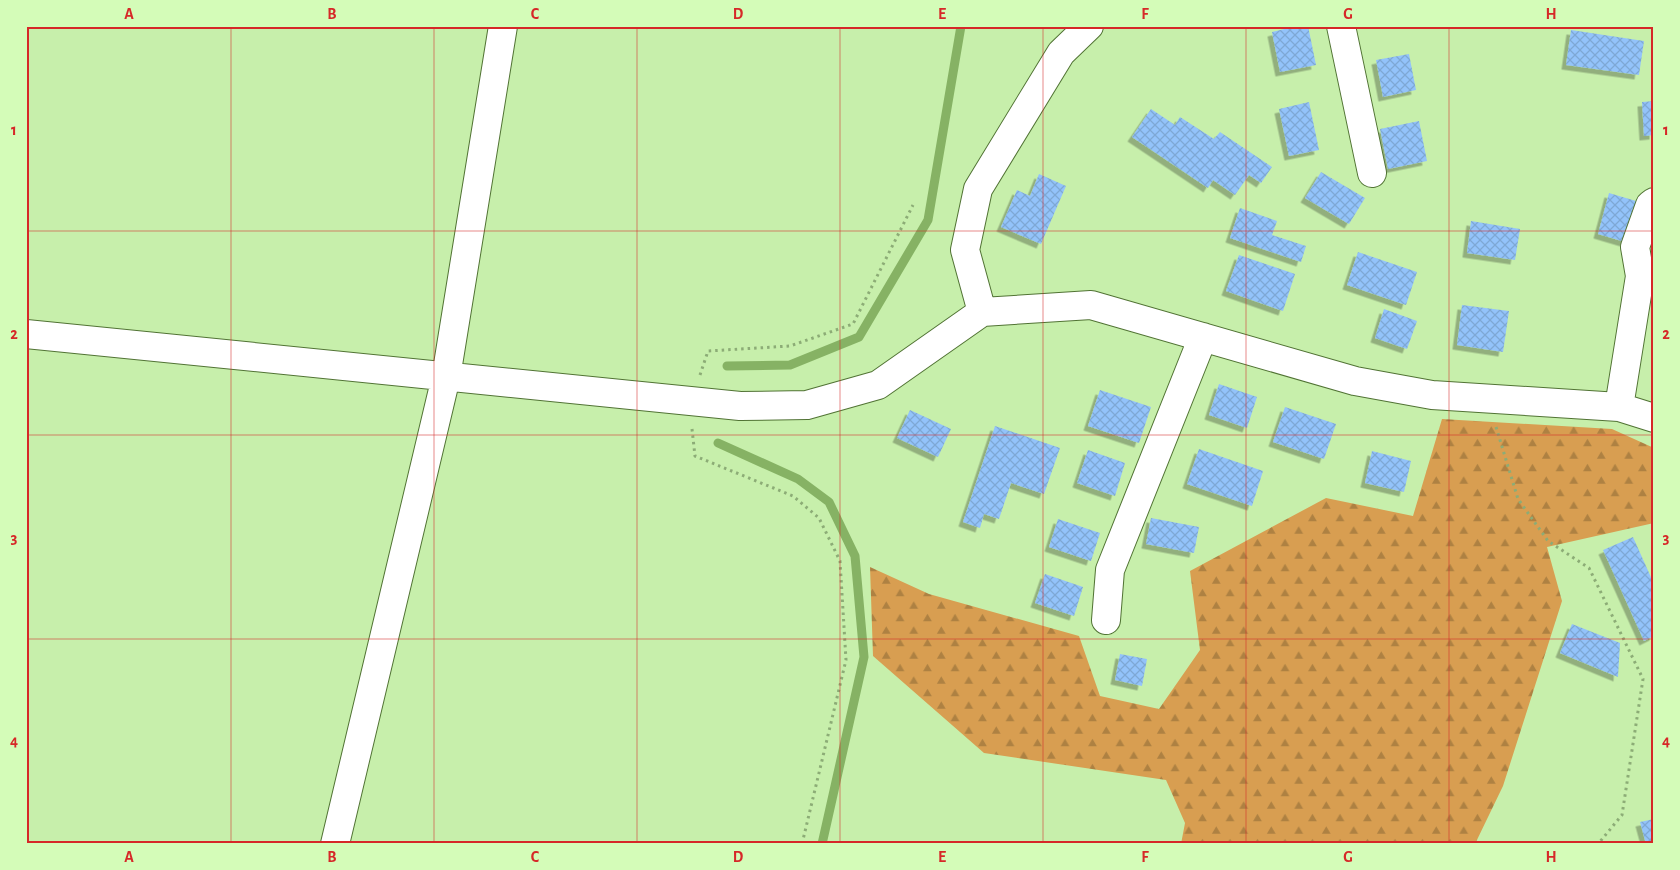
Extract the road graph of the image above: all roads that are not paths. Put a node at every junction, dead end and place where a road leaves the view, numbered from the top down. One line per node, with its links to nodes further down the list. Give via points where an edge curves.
1 (503, 26): 9 (street)
2 (1089, 26): 6 (street, via 1061,52 978,189 965,250)
3 (1341, 26): 4 (street)
4 (1372, 172)
5 (1654, 202): 10 (street, via 1635,246 1640,276)
6 (982, 312): 8 (street, via 1091,305); 9 (street, via 878,385 807,405 740,406)
7 (26, 334): 9 (street)
8 (1203, 337): 10 (street, via 1355,381 1432,395); 12 (street, via 1110,570)
9 (446, 377): 13 (street)
10 (1619, 407): 11 (street)
11 (1654, 418)
12 (1106, 620)
13 (335, 844)

